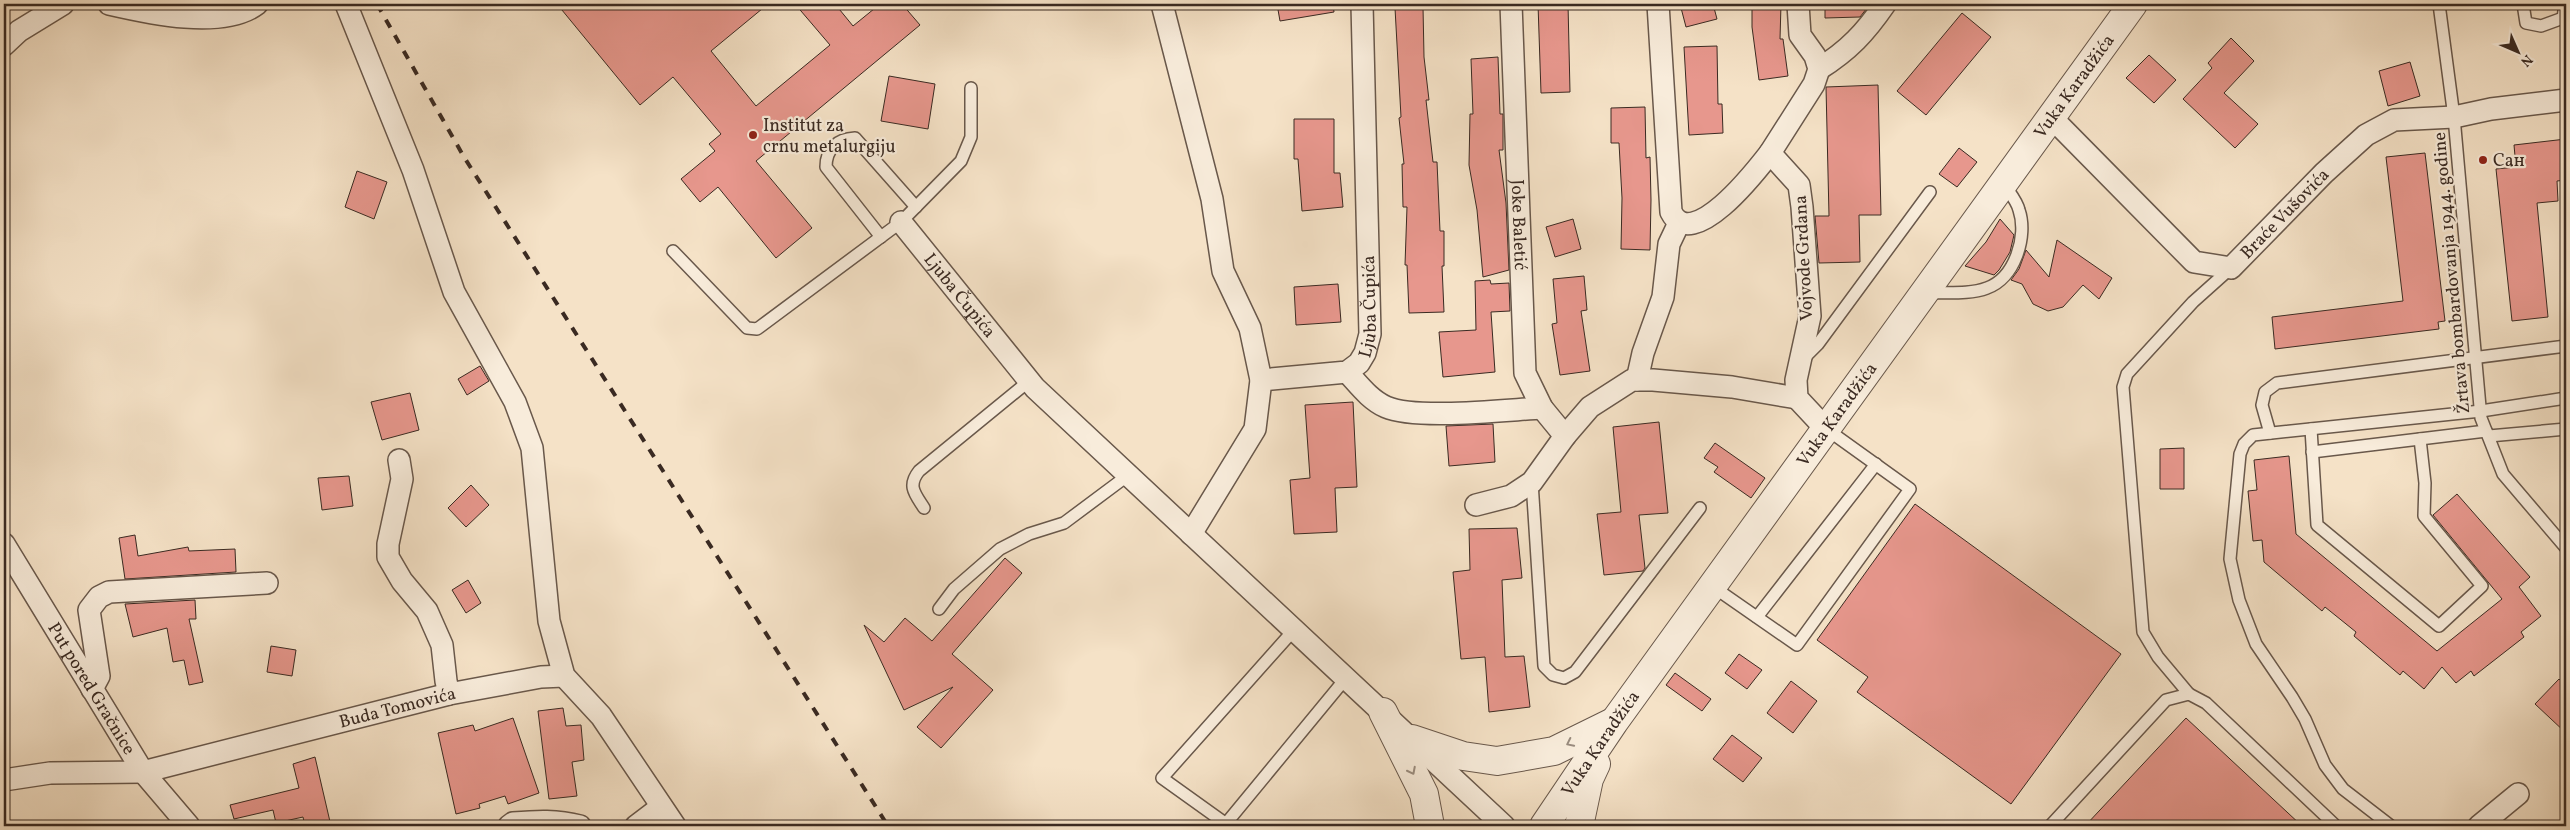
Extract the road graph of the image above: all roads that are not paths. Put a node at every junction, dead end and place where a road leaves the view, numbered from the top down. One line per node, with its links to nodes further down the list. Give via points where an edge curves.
1 (63, 4): 15 (street, via 19,31)
2 (109, 4): 3 (street, via 146,13 206,18 248,11)
3 (257, 4)
4 (346, 4): 65 (street, via 412,170 454,292 515,402 532,448 549,621)
5 (1162, 4): 35 (street, via 1212,199 1223,272 1250,328)
6 (1362, 4): 34 (street, Ljuba Čupića, via 1370,334 1359,363)
7 (1511, 4): 40 (street, Joke Baletić, via 1525,373)
8 (1658, 4): 26 (street, via 1671,212)
9 (1798, 4): 16 (street, via 1800,35)
10 (1885, 4): 16 (street, via 1867,31 1843,54)
11 (2133, 4): 19 (street, Vuka Karadžića)
12 (2439, 4): 20 (lane, Žrtava bombardovanja 1944. godine)
13 (2523, 4): 14 (lane, via 2526,23 2540,26 2563,18)
14 (2565, 4)
15 (4, 45)
16 (1819, 69): 21 (street, via 1814,84)
17 (971, 88): 24 (lane, via 971,137 961,161)
18 (2566, 100): 20 (street, Braće Vušovića)
19 (2050, 116): 22 (street, Vuka Karadžića); 29 (street, Braće Vušovića, via 2194,262)
20 (2454, 117): 29 (street, Braće Vušovića, via 2394,120 2366,135); 32 (lane, Žrtava bombardovanja 1944. godine)
21 (1770, 153): 26 (street, via 1742,188 1721,207 1700,221); 33 (street, Vojvode Grdana, via 1798,185 1802,207 1810,316)
22 (2003, 182): 30 (street, Vuka Karadžića); 30 (lane, via 2019,208 2022,223 2022,240 2013,263 1995,284 1985,289)
23 (1930, 192): 33 (lane, via 1818,344)
24 (916, 207): 25 (lane); 27 (lane, via 855,138 835,145 826,155 826,167)
25 (901, 222): 27 (lane); 37 (street, Ljuba Čupića)
26 (1677, 222): 36 (street, via 1669,244 1664,297 1643,353)
27 (881, 237): 28 (lane, via 757,329 747,328)
28 (673, 250)
29 (2231, 268): 69 (lane, via 2193,302 2127,374 2123,388 2143,632 2158,658)
30 (1923, 293): 42 (street, Vuka Karadžića)
31 (2566, 346): 32 (lane)
32 (2476, 356): 41 (lane, Žrtava bombardovanja 1944. godine); 45 (lane, via 2277,383 2265,392 2262,405)
33 (1801, 361): 38 (street, Vojvode Grdana, via 1796,380)
34 (1347, 372): 35 (street, Ljuba Čupića); 40 (street, via 1370,397 1386,407 1410,414)
35 (1261, 380): 57 (street, via 1255,428)
36 (1637, 380): 38 (street, via 1732,387); 47 (street, via 1632,380 1590,408)
37 (1029, 381): 52 (street, Ljuba Čupića); 55 (lane, via 912,479 912,489)
38 (1797, 398): 42 (street)
39 (2566, 398): 41 (lane)
40 (1542, 408): 47 (street, Joke Baletić)
41 (2481, 411): 43 (lane); 46 (lane, Žrtava bombardovanja 1944. godine)
42 (1825, 428): 51 (lane); 61 (street, Vuka Karadžića)
43 (2311, 429): 45 (lane); 49 (lane)
44 (2566, 429): 46 (lane)
45 (2270, 433): 89 (lane, via 2253,435 2240,454 2230,559 2239,600 2256,644 2305,719 2325,765 2342,789)
46 (2487, 434): 48 (lane); 59 (lane, Žrtava bombardovanja 1944. godine, via 2503,474)
47 (1565, 436): 53 (street)
48 (2420, 439): 49 (lane); 49 (lane, via 2425,483 2424,516 2482,586 2439,626 2317,525)
49 (2312, 452)
50 (399, 460): 68 (street, via 402,480 388,557 402,581 427,611 442,645)
51 (1876, 464): 63 (lane); 63 (lane, via 1910,488 1797,644)
52 (1127, 476): 57 (street, Ljuba Čupića); 62 (lane, via 1064,523 1029,534 1000,549 954,589)
53 (1532, 482): 54 (street, via 1511,496); 56 (lane, via 1544,666 1553,675 1564,678 1575,672)
54 (1476, 505)
55 (924, 508)
56 (1700, 508)
57 (1191, 534): 64 (street, Ljuba Čupića)
58 (4, 544): 67 (street, Put pored Gračnice)
59 (2566, 548)
60 (267, 583): 67 (street, via 109,592 99,597 89,610 100,676)
61 (1712, 586): 63 (lane); 71 (street, Vuka Karadžića)
62 (939, 609)
63 (1757, 617)
64 (1293, 630): 66 (street, Ljuba Čupića); 82 (lane, via 1162,778)
65 (564, 676): 68 (street, Buda Tomovića, via 541,677); 76 (street, via 601,716)
66 (1346, 678): 70 (street, Ljuba Čupića); 82 (lane)
67 (92, 689): 73 (street, Put pored Gračnice)
68 (449, 694): 73 (street, Buda Tomovića)
69 (2189, 694): 87 (lane, via 2166,700); 88 (lane, via 2206,703)
70 (1383, 712): 72 (street, Ljuba Čupića); 83 (street, one-way to 83, via 1424,794)
71 (1614, 722): 72 (street, one-way to 72, via 1554,751 1497,760 1463,756); 85 (street, Vuka Karadžića); 86 (street, via 1589,779)
72 (1412, 739): 84 (street, Ljuba Čupića)
73 (143, 772): 74 (street, Buda Tomovića, via 50,773); 77 (street, Put pored Gračnice)
74 (4, 780)
75 (2518, 794): 90 (street)
76 (660, 807): 80 (street); 81 (street)
77 (189, 826)
78 (509, 826): 79 (street, via 543,820)
79 (580, 826)
80 (636, 826)
81 (675, 826)
82 (1226, 826)
83 (1430, 826)
84 (1504, 826)
85 (1544, 826)
86 (1578, 826)
87 (2050, 826)
88 (2336, 826)
89 (2391, 826)
90 (2479, 826)

